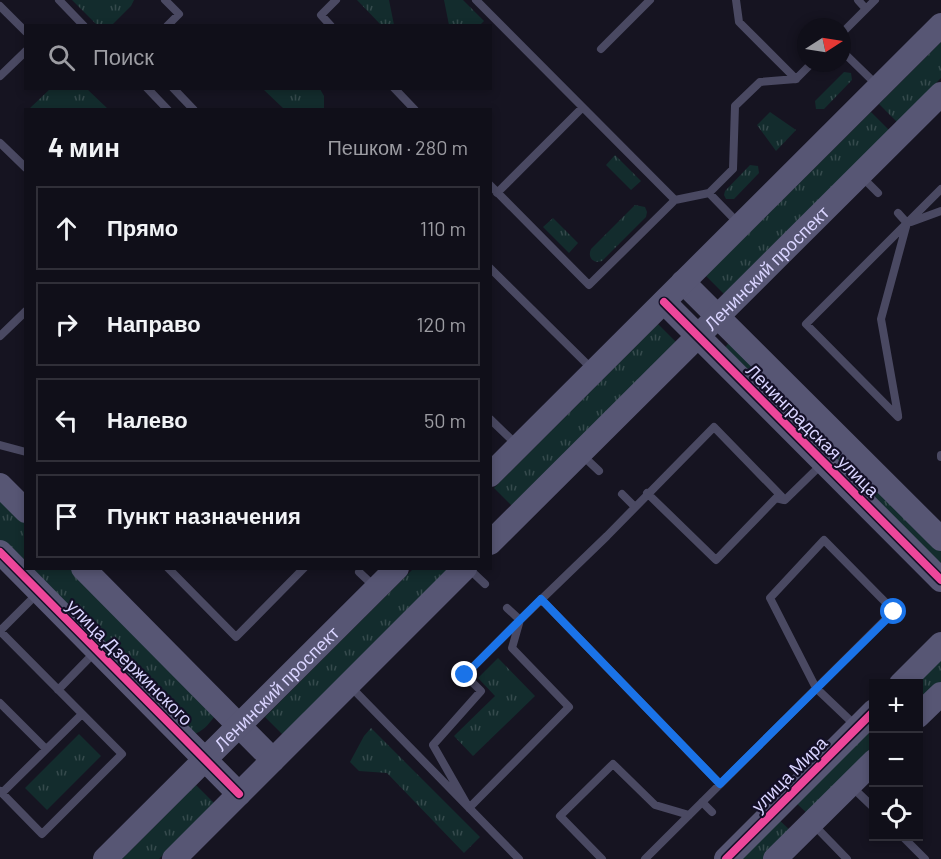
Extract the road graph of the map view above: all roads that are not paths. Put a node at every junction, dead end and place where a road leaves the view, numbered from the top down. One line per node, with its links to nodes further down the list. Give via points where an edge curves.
1 (59, 0): 11 (lane)
2 (165, 0): 12 (lane, via 179,14)
3 (336, 0): 13 (lane, via 321,15)
4 (476, 0): 31 (lane)
5 (650, 0): 17 (lane)
6 (736, 0): 22 (lane, via 740,22)
7 (858, 0): 10 (lane)
8 (875, 0): 10 (lane)
9 (0, 6): 16 (lane)
10 (866, 9): 14 (lane)
11 (82, 24)
12 (169, 24)
13 (330, 24)
14 (851, 24)
15 (941, 25): 23 (main road)
16 (24, 30)
17 (601, 49)
18 (24, 53): 21 (lane)
19 (851, 60): 23 (lane)
20 (803, 72): 22 (lane)
21 (0, 76)
22 (796, 79): 38 (lane, via 760,82 735,106 733,169)
23 (879, 87): 44 (main road)
24 (149, 90): 28 (lane)
25 (175, 90): 29 (lane)
26 (396, 90): 30 (lane)
27 (941, 94): 34 (main road, Ленинский проспект)
28 (166, 108)
29 (192, 108)
30 (413, 108)
31 (582, 108): 37 (lane); 40 (lane)
32 (0, 143): 33 (lane)
33 (24, 166)
34 (860, 175): 39 (lane); 49 (main road, Ленинский проспект)
35 (492, 187): 37 (lane)
36 (941, 189): 43 (lane)
37 (498, 192): 40 (lane, via 590,285)
38 (709, 193): 40 (lane); 44 (lane)
39 (878, 193)
40 (675, 200)
41 (941, 211): 43 (lane)
42 (898, 213): 43 (lane)
43 (908, 223): 43 (lane, via 806,324 898,417 881,319)
44 (741, 225): 46 (main road)
45 (492, 270): 52 (lane)
46 (683, 282): 47 (main road); 49 (main road, Ленинградская улица)
47 (664, 302): 51 (main road, Ленинградская улица); 52 (main road)
48 (24, 313): 50 (lane)
49 (718, 317): 51 (main road, Ленинский проспект); 67 (main road, Ленинградская улица)
50 (0, 336)
51 (698, 336): 57 (main road, Ленинский проспект); 58 (main road, Ленинградская улица)
52 (594, 372): 55 (main road)
53 (492, 421): 55 (lane)
54 (0, 445): 56 (lane)
55 (519, 447): 60 (main road)
56 (24, 451)
57 (581, 453): 59 (lane); 68 (main road, Ленинский проспект)
58 (824, 462): 64 (lane); 77 (main road, Ленинградская улица)
59 (599, 471)
60 (492, 473)
61 (0, 485): 66 (main road)
62 (647, 493): 64 (lane, via 716,560 776,498); 64 (lane, via 714,427); 65 (lane)
63 (622, 494): 65 (lane)
64 (785, 500)
65 (634, 506): 81 (lane)
66 (24, 509)
67 (941, 539)
68 (492, 541)
69 (0, 552): 80 (main road, улица Дзержинского)
70 (85, 570): 96 (main road, улица Дзержинского, via 118,597)
71 (170, 570): 72 (lane, via 236,637)
72 (302, 570)
73 (395, 570): 79 (main road, Ленинский проспект)
74 (465, 570): 88 (main road)
75 (469, 570): 78 (lane)
76 (359, 572): 79 (lane)
77 (941, 580)
78 (485, 584)
79 (376, 589): 96 (main road, Ленинский проспект)
80 (40, 592): 84 (lane); 86 (main road, улица Дзержинского)
81 (541, 599): 83 (lane); 101 (lane)
82 (507, 608): 83 (lane)
83 (520, 620): 108 (lane, via 465,675 481,691 433,746); 108 (lane, via 512,648 569,707)
84 (0, 631): 90 (lane)
85 (941, 644): 87 (main road)
86 (97, 650): 90 (lane); 98 (main road, улица Дзержинского)
87 (906, 679)
88 (349, 685): 99 (main road); 108 (lane)
89 (816, 688): 89 (lane, via 894,612 824,540 770,598); 95 (lane); 101 (lane)
90 (58, 690): 94 (lane)
91 (941, 694): 93 (main road)
92 (0, 703): 97 (lane)
93 (923, 711)
94 (82, 714): 97 (lane); 103 (lane, via 122,754 42,834)
95 (865, 719): 106 (main road, улица Мира)
96 (239, 725): 98 (main road, Ленинский проспект); 99 (main road, улица Дзержинского)
97 (46, 749): 103 (lane)
98 (205, 759): 104 (main road, улица Дзержинского); 114 (main road, Ленинский проспект)
99 (273, 760): 104 (main road)
100 (869, 765): 102 (main road)
101 (720, 784): 105 (lane)
102 (850, 785): 107 (lane); 111 (main road)
103 (1, 792)
104 (239, 794): 115 (main road)
105 (702, 802): 109 (lane); 110 (lane)
106 (780, 804): 111 (main road, улица Мира); 113 (main road, улица Мира)
107 (869, 804)
108 (469, 808): 116 (lane)
109 (712, 812)
110 (689, 815): 117 (lane, via 655,805 613,764 560,816); 118 (lane)
111 (808, 826): 119 (main road); 120 (lane)
112 (906, 841): 121 (lane)
113 (735, 846)
114 (105, 859)
115 (174, 859)
116 (519, 859)
117 (602, 859)
118 (645, 859)
119 (775, 859)
120 (847, 859)
121 (925, 859)

